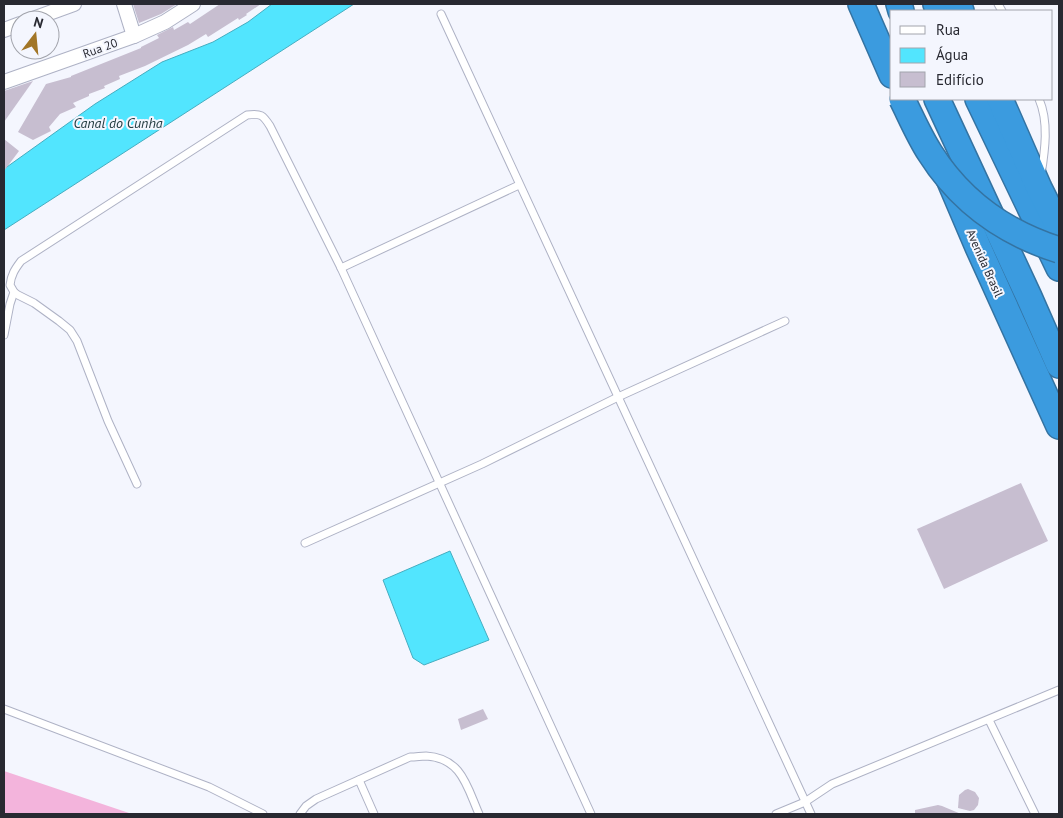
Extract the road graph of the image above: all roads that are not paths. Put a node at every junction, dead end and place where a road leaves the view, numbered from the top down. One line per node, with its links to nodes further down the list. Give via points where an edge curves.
1 (74, 4): 6 (street)
2 (124, 4): 8 (street)
3 (193, 4): 8 (street, Rua 20)
4 (861, 4): 10 (highway)
5 (878, 4): 9 (highway)
6 (58, 10)
7 (440, 14): 18 (lane)
8 (134, 36): 11 (street, Rua 20)
9 (890, 38)
10 (890, 70)
11 (4, 82)
12 (902, 100): 23 (highway, bridge, via 930,152 964,196 1013,231)
13 (915, 100): 22 (highway, Avenida Brasil)
14 (937, 100): 29 (highway, Avenida Brasil)
15 (978, 100): 25 (highway)
16 (1000, 100): 19 (highway)
17 (1039, 100): 19 (lane, via 1045,120)
18 (519, 185): 24 (lane); 31 (lane)
19 (1040, 188): 20 (street); 21 (highway)
20 (1059, 215)
21 (1059, 228)
22 (978, 247): 30 (highway); 32 (highway, Avenida Brasil)
23 (1059, 250)
24 (341, 268): 26 (lane, via 270,126 257,113 247,115 20,261 13,271 10,285); 34 (lane)
25 (1059, 268)
26 (14, 292): 28 (lane); 33 (lane, via 70,330)
27 (784, 321): 31 (lane)
28 (4, 335)
29 (1059, 365)
30 (1059, 374)
31 (618, 397): 34 (lane); 40 (lane)
32 (1059, 426)
33 (137, 484)
34 (439, 484): 35 (lane); 45 (lane)
35 (305, 543)
36 (1059, 690): 38 (lane)
37 (4, 709): 41 (lane, via 210,787)
38 (989, 720): 40 (lane, via 832,784); 48 (lane)
39 (359, 780): 42 (lane, via 316,798); 43 (lane); 44 (lane, via 410,757 441,759 460,772)
40 (805, 802): 46 (lane); 47 (lane)
41 (263, 814)
42 (300, 814)
43 (374, 814)
44 (479, 814)
45 (591, 814)
46 (776, 814)
47 (810, 814)
48 (1035, 814)

